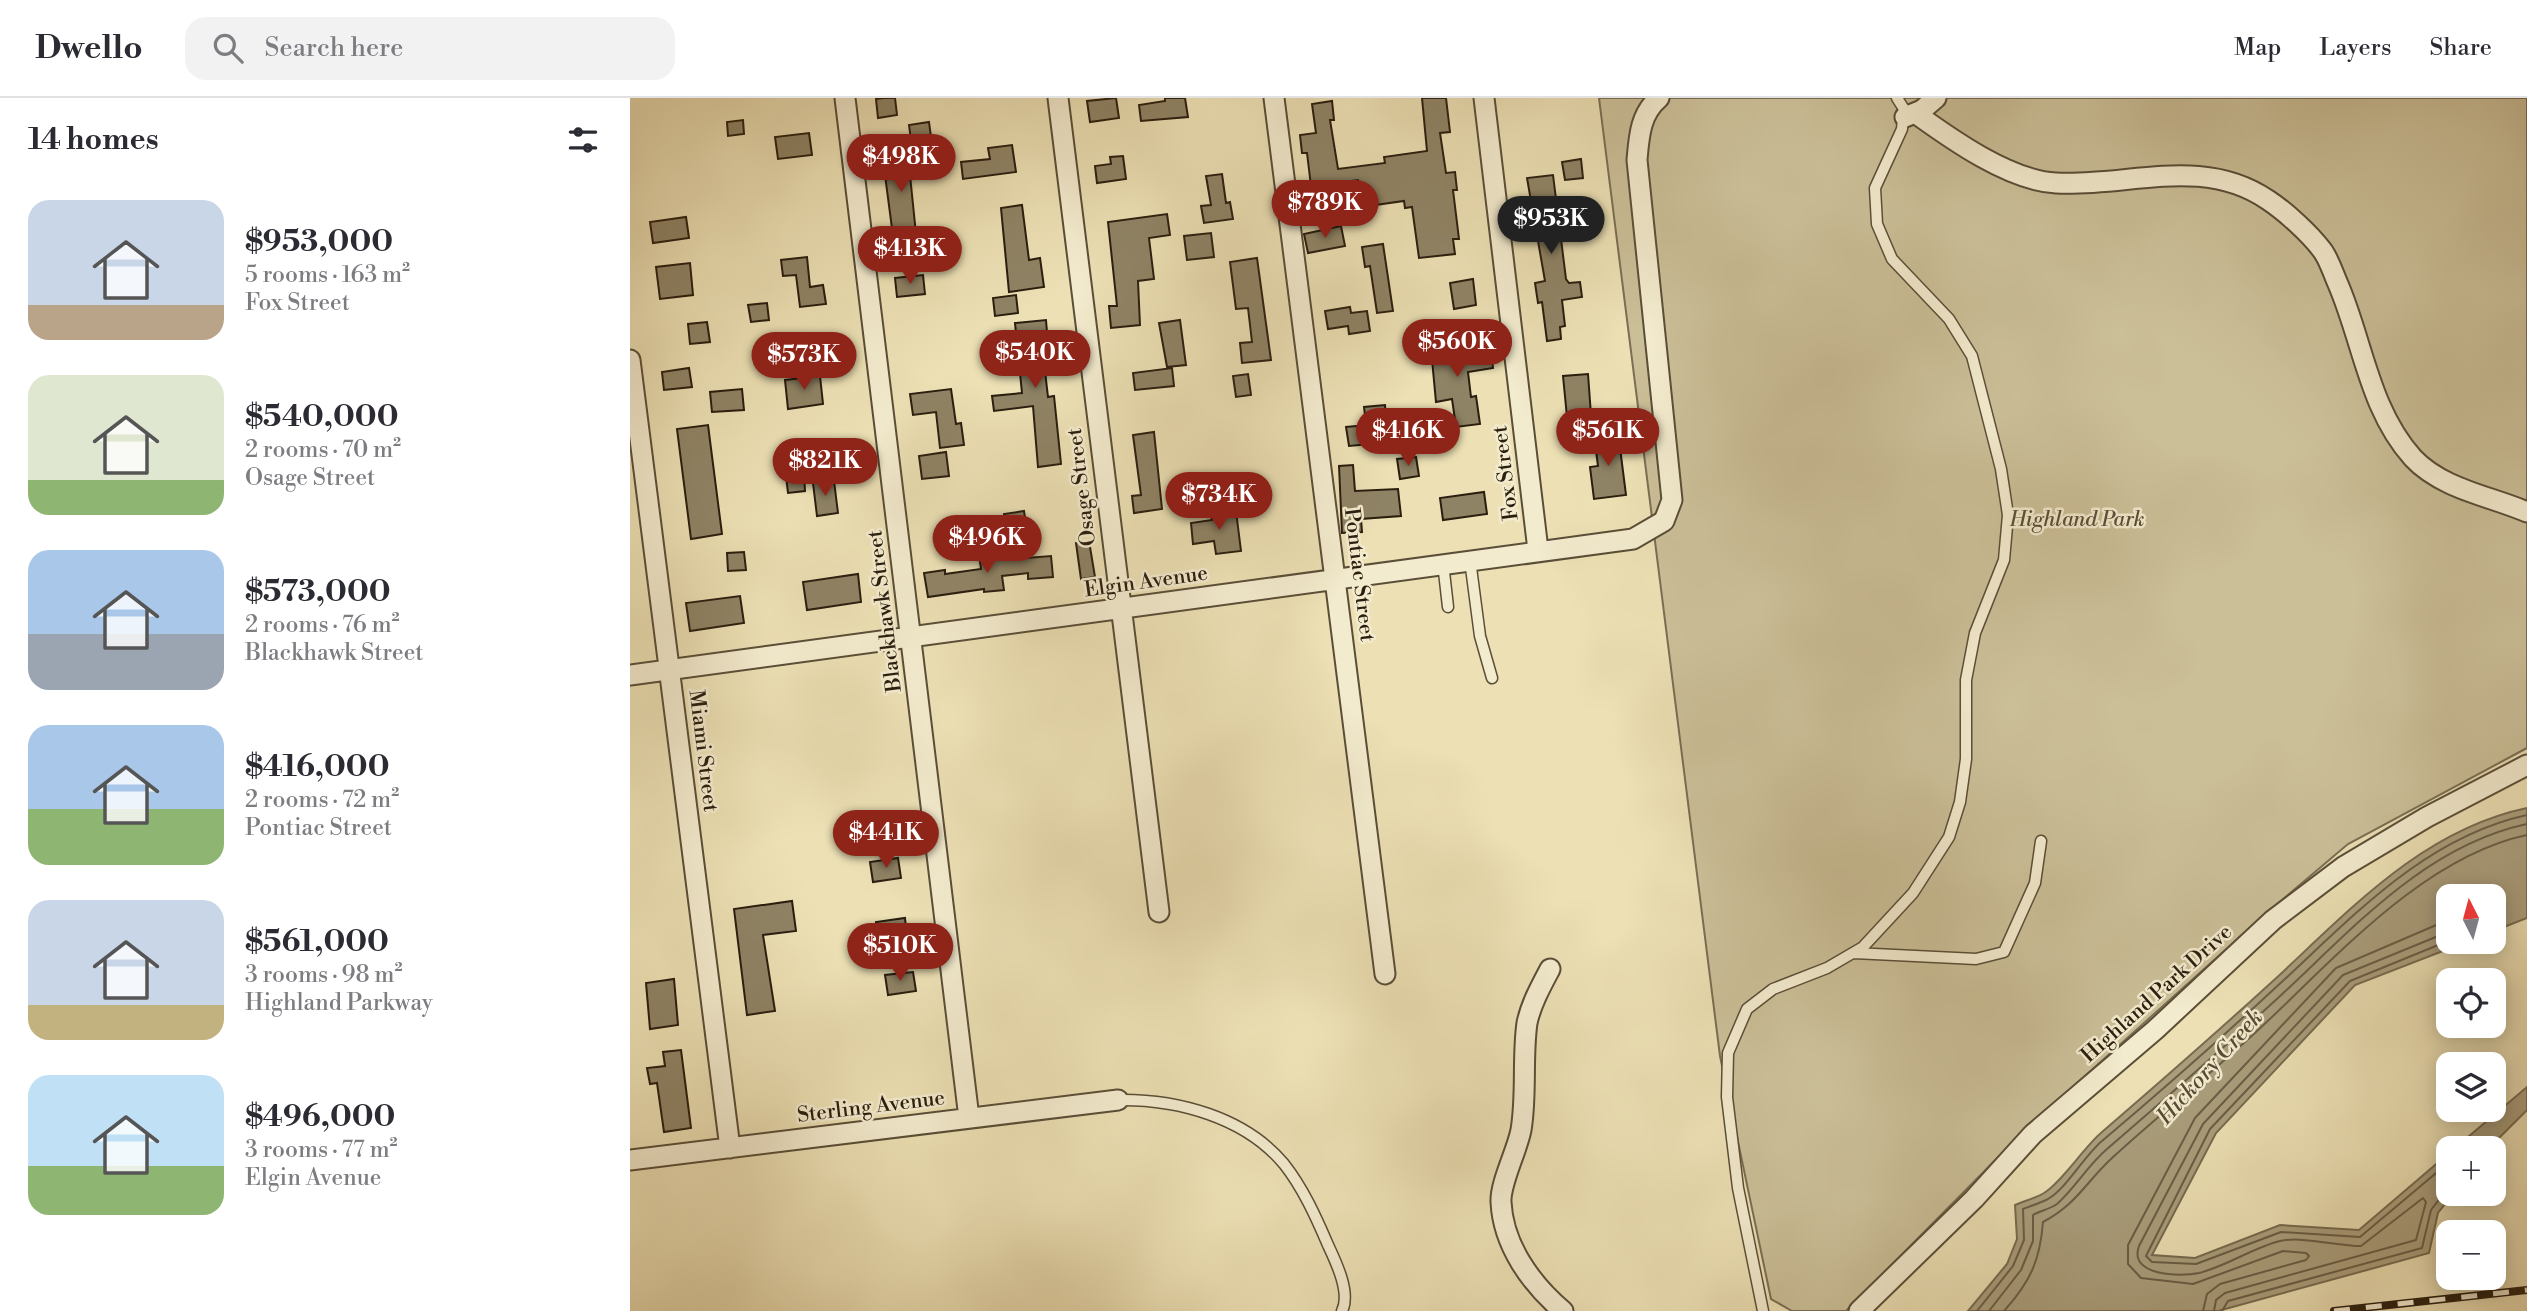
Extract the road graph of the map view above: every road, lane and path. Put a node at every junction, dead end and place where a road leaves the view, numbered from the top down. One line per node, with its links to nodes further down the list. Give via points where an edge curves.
1 (845, 98): 17 (street, Blackhawk Street)
2 (1058, 98): 16 (street, Osage Street)
3 (1274, 98): 14 (street, Pontiac Street)
4 (1484, 98): 11 (street, Fox Street)
5 (1658, 98): 11 (street, Elgin Avenue, via 1639,129 1637,160 1672,500 1664,521 1633,538)
6 (1897, 98): 8 (lane)
7 (1936, 98): 8 (street)
8 (1907, 120): 10 (street, via 2012,171 2053,184 2183,173 2230,181 2268,200 2323,251 2345,301 2371,385 2389,425 2414,459 2449,484); 24 (lane, via 1875,188 1877,224 1892,259 1949,319 1972,356 1993,431 2008,515 2004,560 1975,633 1966,680 1966,759 1949,837 1913,893)
9 (630, 360): 18 (street, Miami Street)
10 (2527, 512)
11 (1538, 550): 12 (street, Elgin Avenue)
12 (1470, 559): 13 (street, Elgin Avenue); 20 (lane, via 1480,636)
13 (1443, 563): 14 (street, Elgin Avenue); 15 (lane)
14 (1337, 577): 16 (street, Elgin Avenue); 26 (street, Pontiac Street)
15 (1448, 607)
16 (1119, 610): 17 (street, Elgin Avenue); 23 (street, Osage Street)
17 (911, 635): 18 (street, Elgin Avenue); 28 (street, Blackhawk Street)
18 (670, 669): 19 (street, Elgin Avenue); 29 (street, Miami Street)
19 (630, 675)
20 (1492, 678)
21 (2527, 765): 35 (street, Highland Park Drive, via 2343,867 2273,920 2155,1030 2033,1134)
22 (2041, 841): 24 (lane, via 2035,883 2004,952 1976,959)
23 (1159, 912)
24 (1853, 953): 31 (lane, via 1773,989 1747,1009 1728,1053 1727,1097 1738,1188)
25 (1550, 969): 33 (street, via 1527,1023 1521,1130 1501,1200 1519,1261)
26 (1385, 974)
27 (1118, 1100): 28 (street, Sterling Avenue); 32 (lane, via 1210,1115 1249,1132 1284,1164 1313,1212 1338,1270 1344,1289)
28 (969, 1118): 29 (street, Sterling Avenue)
29 (730, 1149): 30 (street, Sterling Avenue)
30 (630, 1160)
31 (1763, 1308): 34 (lane)
32 (1342, 1311)
33 (1563, 1311)
34 (1773, 1311)
35 (1859, 1311)

